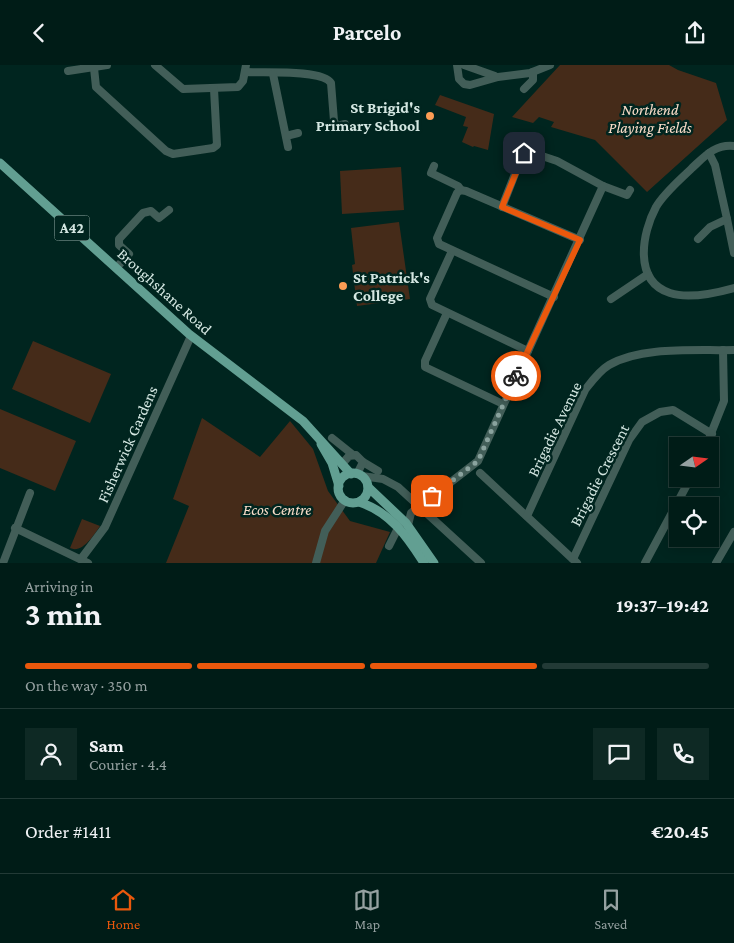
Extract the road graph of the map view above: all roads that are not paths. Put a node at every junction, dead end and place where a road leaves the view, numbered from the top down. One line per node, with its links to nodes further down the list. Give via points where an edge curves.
1 (107, 65): 6 (street)
2 (155, 65): 12 (street, via 179,88)
3 (457, 65): 11 (street, via 458,77 465,84)
4 (464, 65): 11 (street)
5 (550, 65): 9 (street)
6 (94, 68): 8 (street); 12 (street, via 96,87 158,147 173,154 217,145)
7 (246, 69): 10 (street); 12 (street, via 244,81 238,87)
8 (68, 71)
9 (533, 72): 11 (street); 13 (street, via 533,80)
10 (273, 74): 14 (street, via 295,73 328,79 333,120 337,126); 16 (street)
11 (498, 77)
12 (214, 89)
13 (524, 89)
14 (345, 124)
15 (298, 133): 16 (street)
16 (286, 136): 18 (street)
17 (734, 146): 19 (street, via 721,146)
18 (288, 147)
19 (709, 153): 27 (street, via 715,165); 33 (street, via 657,206 644,241)
20 (0, 163): 32 (main road, Broughshane Road / A42)
21 (434, 166): 23 (street, via 431,173)
22 (603, 186): 24 (street, via 626,195); 25 (street, via 557,161 526,151); 29 (street)
23 (461, 190): 25 (street); 30 (street, via 456,193 436,238 438,244)
24 (630, 190)
25 (502, 207): 29 (street)
26 (169, 210): 32 (street, via 159,218 152,211 143,213 119,239 119,245 129,254)
27 (727, 219): 28 (street, via 710,227); 31 (street)
28 (698, 239)
29 (580, 240): 35 (street)
30 (452, 251): 35 (street); 37 (street, via 430,299 434,307)
31 (734, 253)
32 (116, 268): 38 (main road, Broughshane Road / A42)
33 (648, 274): 34 (street, via 662,288 676,295); 36 (street)
34 (734, 288)
35 (554, 297): 41 (street)
36 (611, 299)
37 (447, 313): 41 (street); 42 (street, via 425,366)
38 (191, 336): 44 (main road, Broughshane Road / A42, via 293,413); 64 (street, Fisherwick Gardens, via 105,527)
39 (723, 350): 40 (street, Brigadie Avenue); 43 (street, via 724,401); 59 (street, Brigadie Avenue, via 646,353 608,366 595,377 585,390)
40 (734, 350)
41 (528, 351): 42 (street)
42 (503, 404): 58 (street, via 477,463)
43 (712, 434): 45 (street); 65 (street, Brigadie Crescent, via 672,410 642,421 628,440)
44 (316, 435): 49 (main road, A42); 53 (main road, A42, via 332,463)
45 (710, 437)
46 (332, 438): 47 (street)
47 (352, 454): 48 (street); 49 (street)
48 (363, 462): 51 (street); 52 (street)
49 (342, 464): 52 (main road, A42)
50 (480, 473): 59 (street)
51 (378, 475): 52 (street); 58 (street)
52 (361, 479): 53 (main road, via 343,478); 57 (main road, via 366,495); 60 (main road, A42)
53 (339, 486): 56 (main road, A42)
54 (686, 487): 71 (street)
55 (30, 493): 61 (street)
56 (345, 500): 57 (main road, A42); 67 (street, via 324,531)
57 (359, 501): 60 (main road, A42)
58 (422, 506): 60 (street); 70 (street)
59 (527, 516): 65 (street)
60 (403, 524): 63 (street); 68 (main road, A42); 69 (main road, A42)
61 (15, 528): 64 (street); 66 (street)
62 (734, 532): 72 (street)
63 (388, 546)
64 (85, 561)
65 (575, 561)
66 (3, 563)
67 (316, 563)
68 (424, 563)
69 (434, 563)
70 (481, 563)
71 (645, 563)
72 (716, 563)

